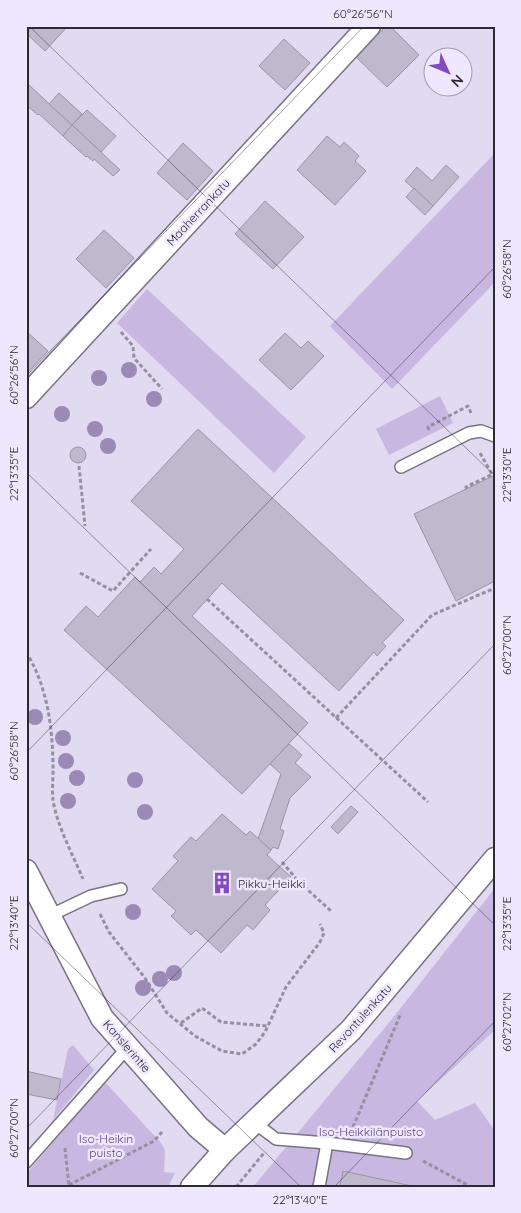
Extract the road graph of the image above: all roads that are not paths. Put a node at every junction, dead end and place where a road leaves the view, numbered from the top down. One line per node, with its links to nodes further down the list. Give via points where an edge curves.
1 (369, 26): 2 (street, Maaherrankatu)
2 (26, 397)
3 (495, 436): 4 (lane, via 481,431 469,433)
4 (401, 467)
5 (495, 859): 10 (street, Revontulenkatu, via 351,1030)
6 (26, 872): 8 (street, Kanslerintie)
7 (121, 889): 8 (lane, via 91,896)
8 (49, 916): 9 (street, Kanslerintie, via 102,1018)
9 (128, 1047): 12 (street, Kanslerintie, via 198,1126); 14 (lane)
10 (255, 1123): 11 (lane, via 276,1138); 12 (street, Revontulenkatu)
11 (327, 1143): 13 (lane); 16 (lane)
12 (225, 1150): 15 (street, Revontulenkatu)
13 (406, 1153)
14 (26, 1162)
15 (192, 1187)
16 (319, 1187)

